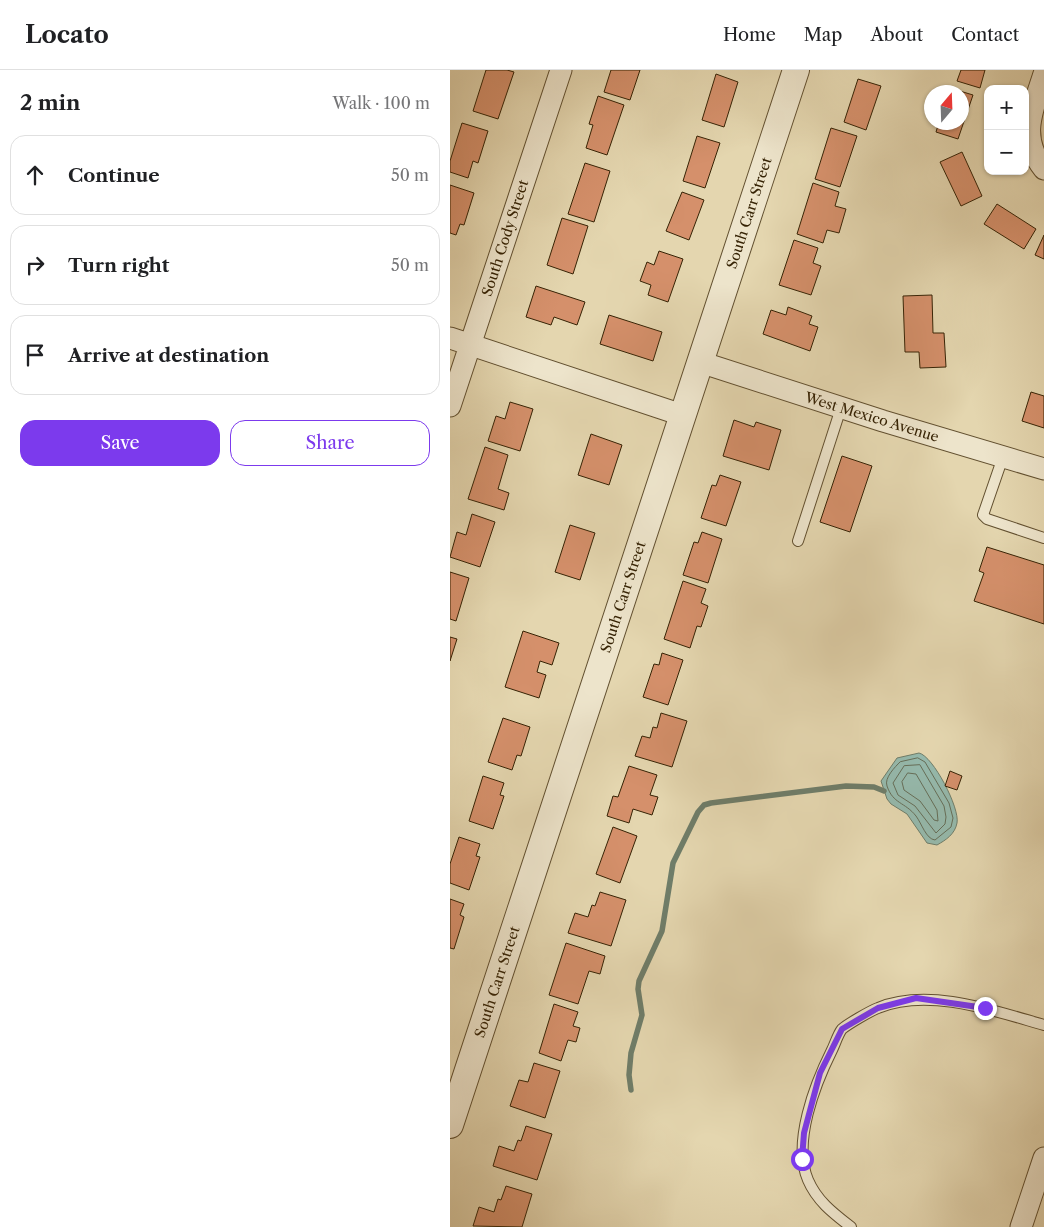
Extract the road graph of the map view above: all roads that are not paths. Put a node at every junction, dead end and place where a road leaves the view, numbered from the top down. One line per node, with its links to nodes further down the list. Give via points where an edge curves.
1 (561, 70): 6 (street, South Cody Street)
2 (796, 70): 7 (street, South Carr Street)
3 (1044, 74): 4 (street, via 1029,128 1030,145)
4 (1044, 169)
5 (450, 338): 6 (street)
6 (470, 345): 8 (street, South Cody Street); 10 (street)
7 (700, 362): 9 (street, West Mexico Avenue); 10 (street, South Carr Street)
8 (450, 406)
9 (841, 408): 11 (street, West Mexico Avenue); 14 (lane)
10 (682, 416): 16 (street, South Carr Street)
11 (1003, 457): 12 (street, West Mexico Avenue); 13 (lane, via 983,514 987,519)
12 (1044, 469)
13 (1044, 538)
14 (798, 541)
15 (1044, 1025): 18 (lane, via 985,1008 916,998 878,1008 842,1029 820,1073 804,1133 802,1159 818,1200)
16 (450, 1125)
17 (1044, 1158): 19 (street)
18 (851, 1227)
19 (1021, 1227)

